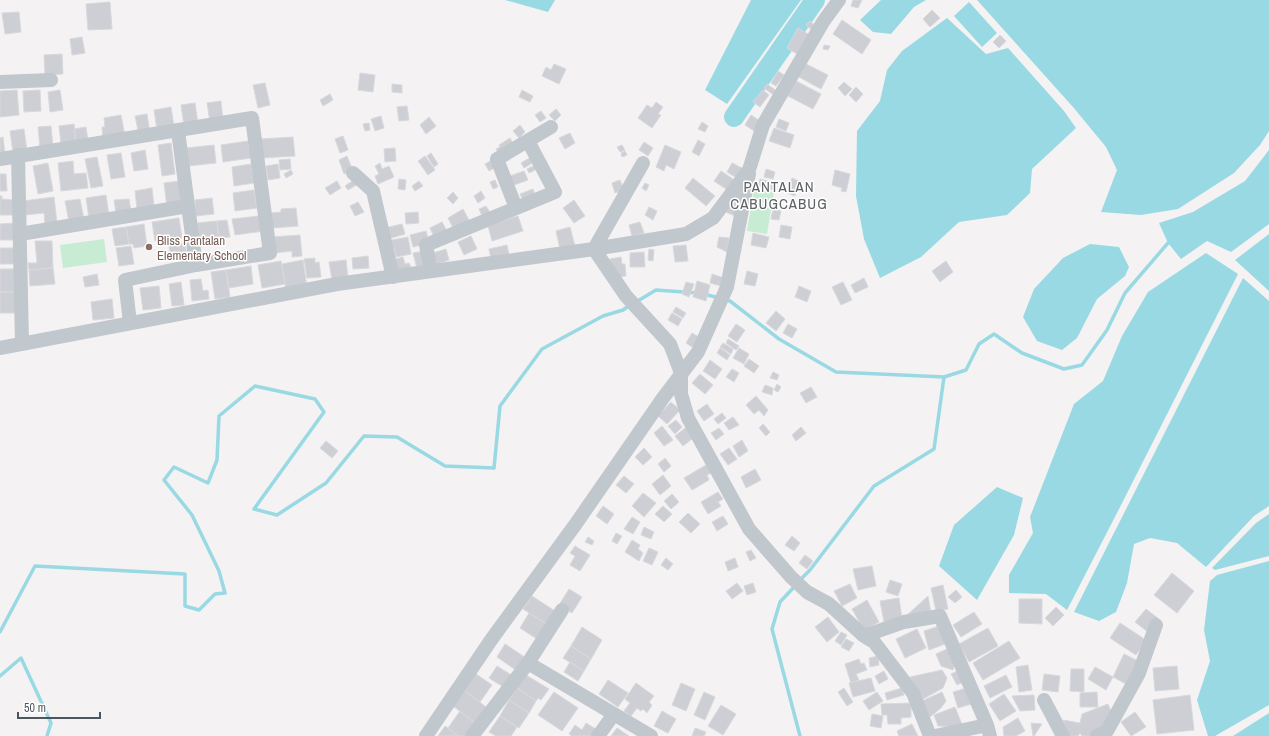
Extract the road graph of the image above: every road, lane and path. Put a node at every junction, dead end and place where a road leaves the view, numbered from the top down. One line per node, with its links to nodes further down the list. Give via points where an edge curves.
1 (839, 0): 10 (street, via 823,22 763,125)
2 (51, 80): 3 (street)
3 (0, 82)
4 (552, 127): 6 (street)
5 (178, 131): 7 (street); 12 (street); 16 (street, via 252,118 270,253)
6 (528, 141): 13 (street, via 497,159); 13 (street, via 555,192)
7 (18, 155): 8 (street); 14 (street)
8 (0, 159)
9 (642, 163): 15 (street)
10 (749, 170): 15 (street, via 713,218 686,234); 22 (street, via 727,287 698,352)
11 (353, 173): 18 (street, via 373,191)
12 (188, 206): 14 (street); 16 (street)
13 (516, 208): 17 (street, via 426,245)
14 (20, 234): 20 (street)
15 (594, 249): 17 (street); 22 (street, via 626,296 670,344)
16 (196, 265): 19 (street, via 125,280)
17 (431, 271): 18 (street)
18 (393, 277): 19 (street, via 337,284)
19 (130, 323): 20 (street)
20 (22, 343): 21 (street)
21 (0, 348)
22 (681, 373): 25 (street, via 681,394 688,418 749,529 807,592 829,604); 30 (street)
23 (562, 610): 26 (street)
24 (1156, 625): 37 (street, via 1139,673 1106,731)
25 (864, 636): 29 (street, via 904,622 940,616); 34 (street, via 874,642 913,693)
26 (528, 663): 28 (street); 31 (street)
27 (1044, 700): 36 (street)
28 (614, 714): 32 (street); 33 (street)
29 (989, 731): 35 (street)
30 (426, 736)
31 (472, 736)
32 (598, 736)
33 (651, 736)
34 (930, 736)
35 (935, 736)
36 (1063, 736)
37 (1097, 736)

